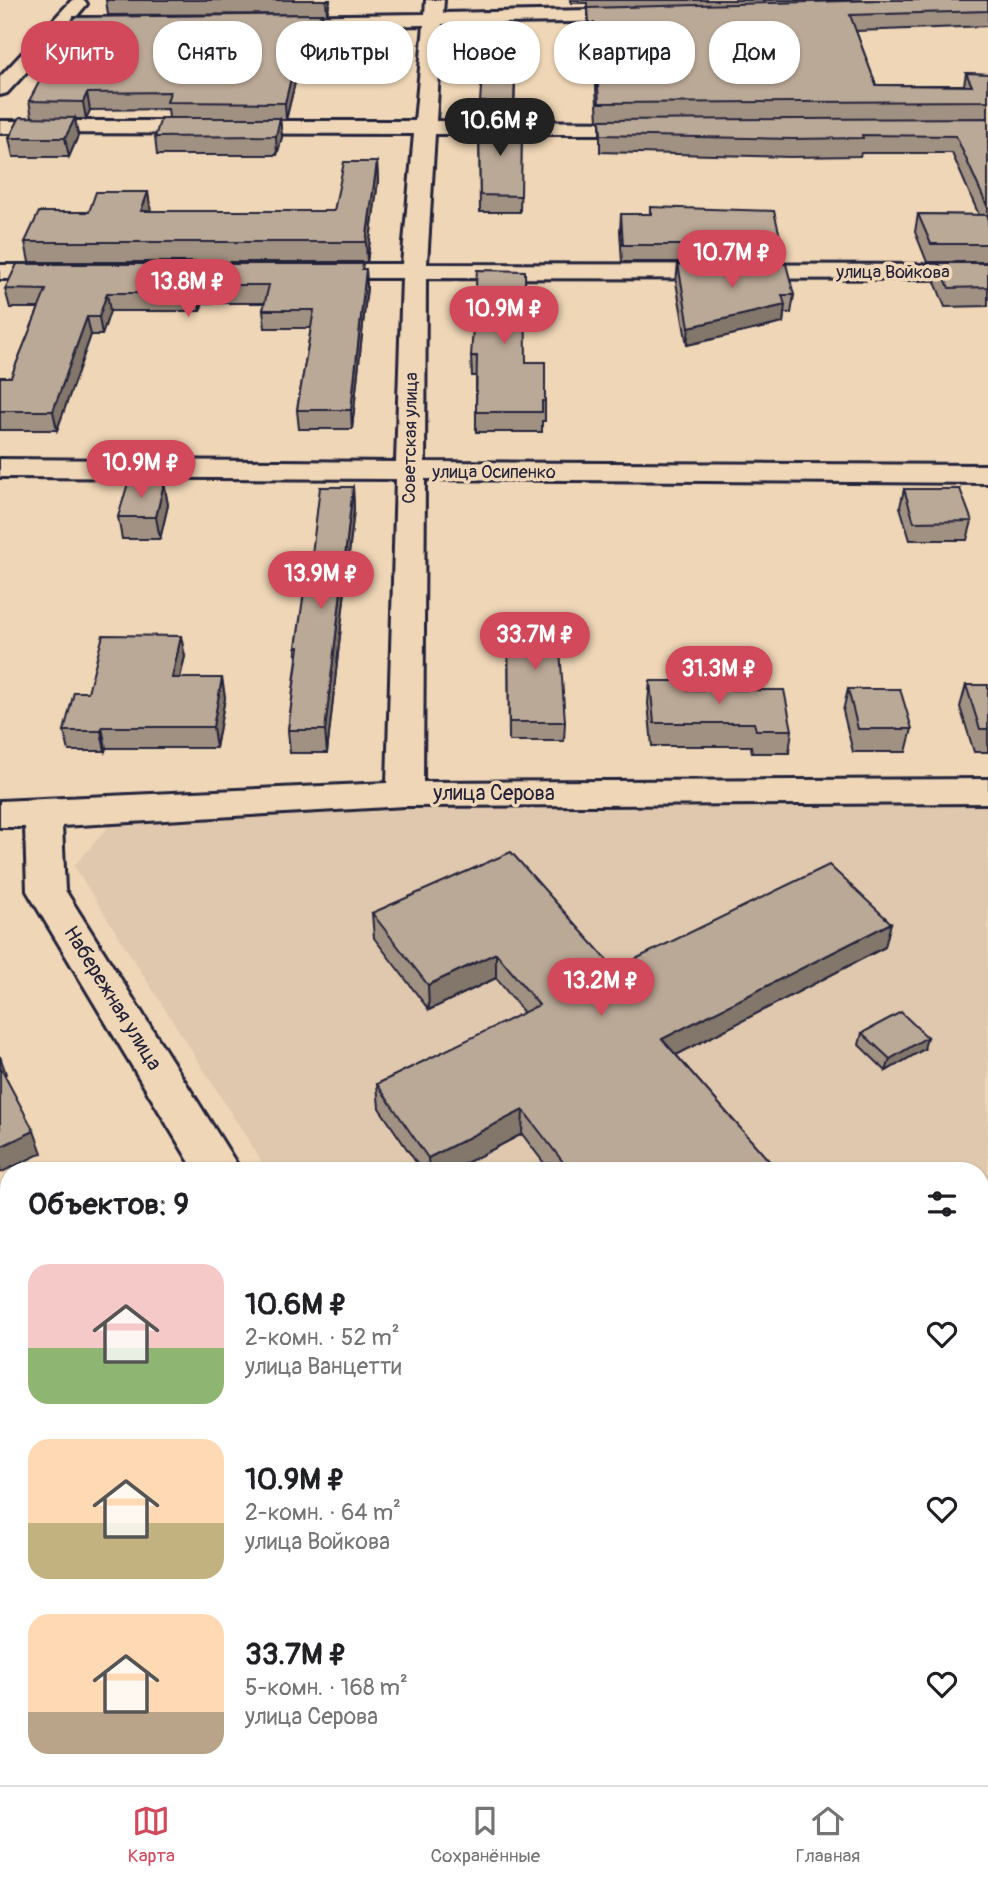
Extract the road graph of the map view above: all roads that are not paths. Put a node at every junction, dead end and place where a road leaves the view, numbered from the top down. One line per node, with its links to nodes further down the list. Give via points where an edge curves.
1 (82, 0): 4 (street)
2 (434, 10): 3 (street); 5 (street); 12 (street, Советская улица)
3 (655, 14)
4 (64, 21)
5 (262, 22)
6 (139, 23): 7 (street)
7 (145, 23)
8 (21, 67): 9 (street)
9 (0, 89)
10 (0, 127): 12 (street)
11 (671, 128): 12 (street)
12 (424, 129): 13 (street, Советская улица)
13 (414, 270): 14 (street, улица Войкова); 17 (street, улица Войкова); 19 (street, Советская улица)
14 (289, 271)
15 (0, 272): 16 (street)
16 (83, 272)
17 (988, 272)
18 (0, 468): 19 (street, улица Осипенко)
19 (408, 472): 20 (street, улица Осипенко); 22 (street, Советская улица)
20 (988, 474)
21 (988, 791): 22 (street, улица Серова)
22 (405, 794): 24 (street, улица Серова)
23 (0, 814): 24 (street, улица Серова)
24 (43, 814): 25 (street, Набережная улица, via 46,891)
25 (213, 1162)

